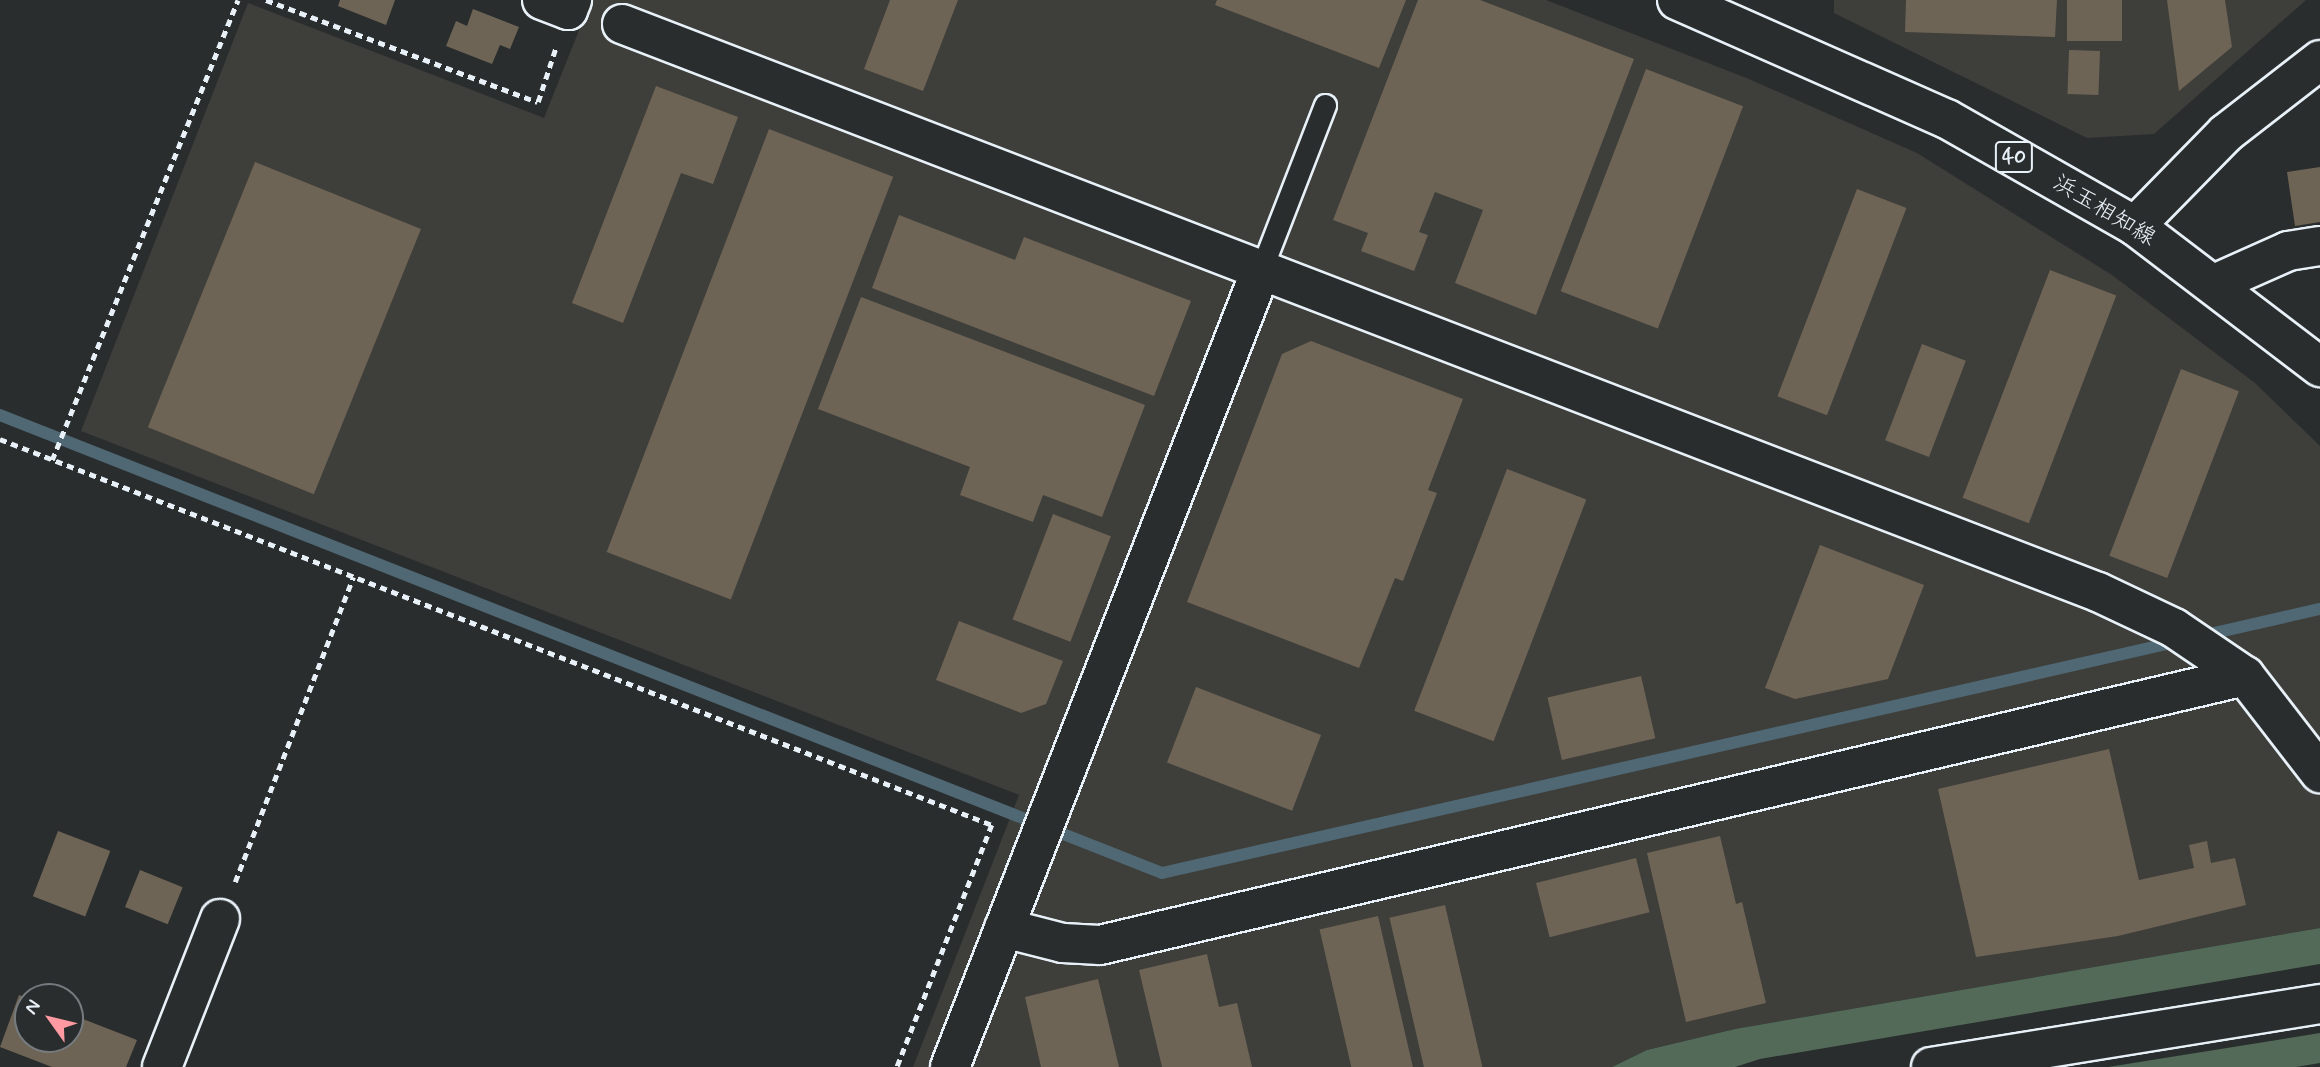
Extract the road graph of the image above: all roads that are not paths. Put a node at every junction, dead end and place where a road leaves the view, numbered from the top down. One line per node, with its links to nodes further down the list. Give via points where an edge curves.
1 (1677, 0): 5 (street, 浜玉相知線 / 40, via 1947,119)
2 (622, 24): 7 (street)
3 (2320, 60): 5 (street, via 2226,133)
4 (1325, 105): 7 (lane)
5 (2136, 226): 8 (street, 浜玉相知線 / 40)
6 (2320, 246): 8 (street, via 2288,251)
7 (1261, 270): 10 (street, via 2098,592 2174,628); 13 (street)
8 (2214, 284): 9 (street, 浜玉相知線 / 40)
9 (2320, 367)
10 (2245, 676): 11 (street); 13 (street, via 1100,945 1063,943)
11 (2320, 773)
12 (220, 919): 15 (street)
13 (1004, 928): 16 (street)
14 (2320, 1004): 17 (street)
15 (162, 1067)
16 (950, 1067)
17 (1931, 1067)

